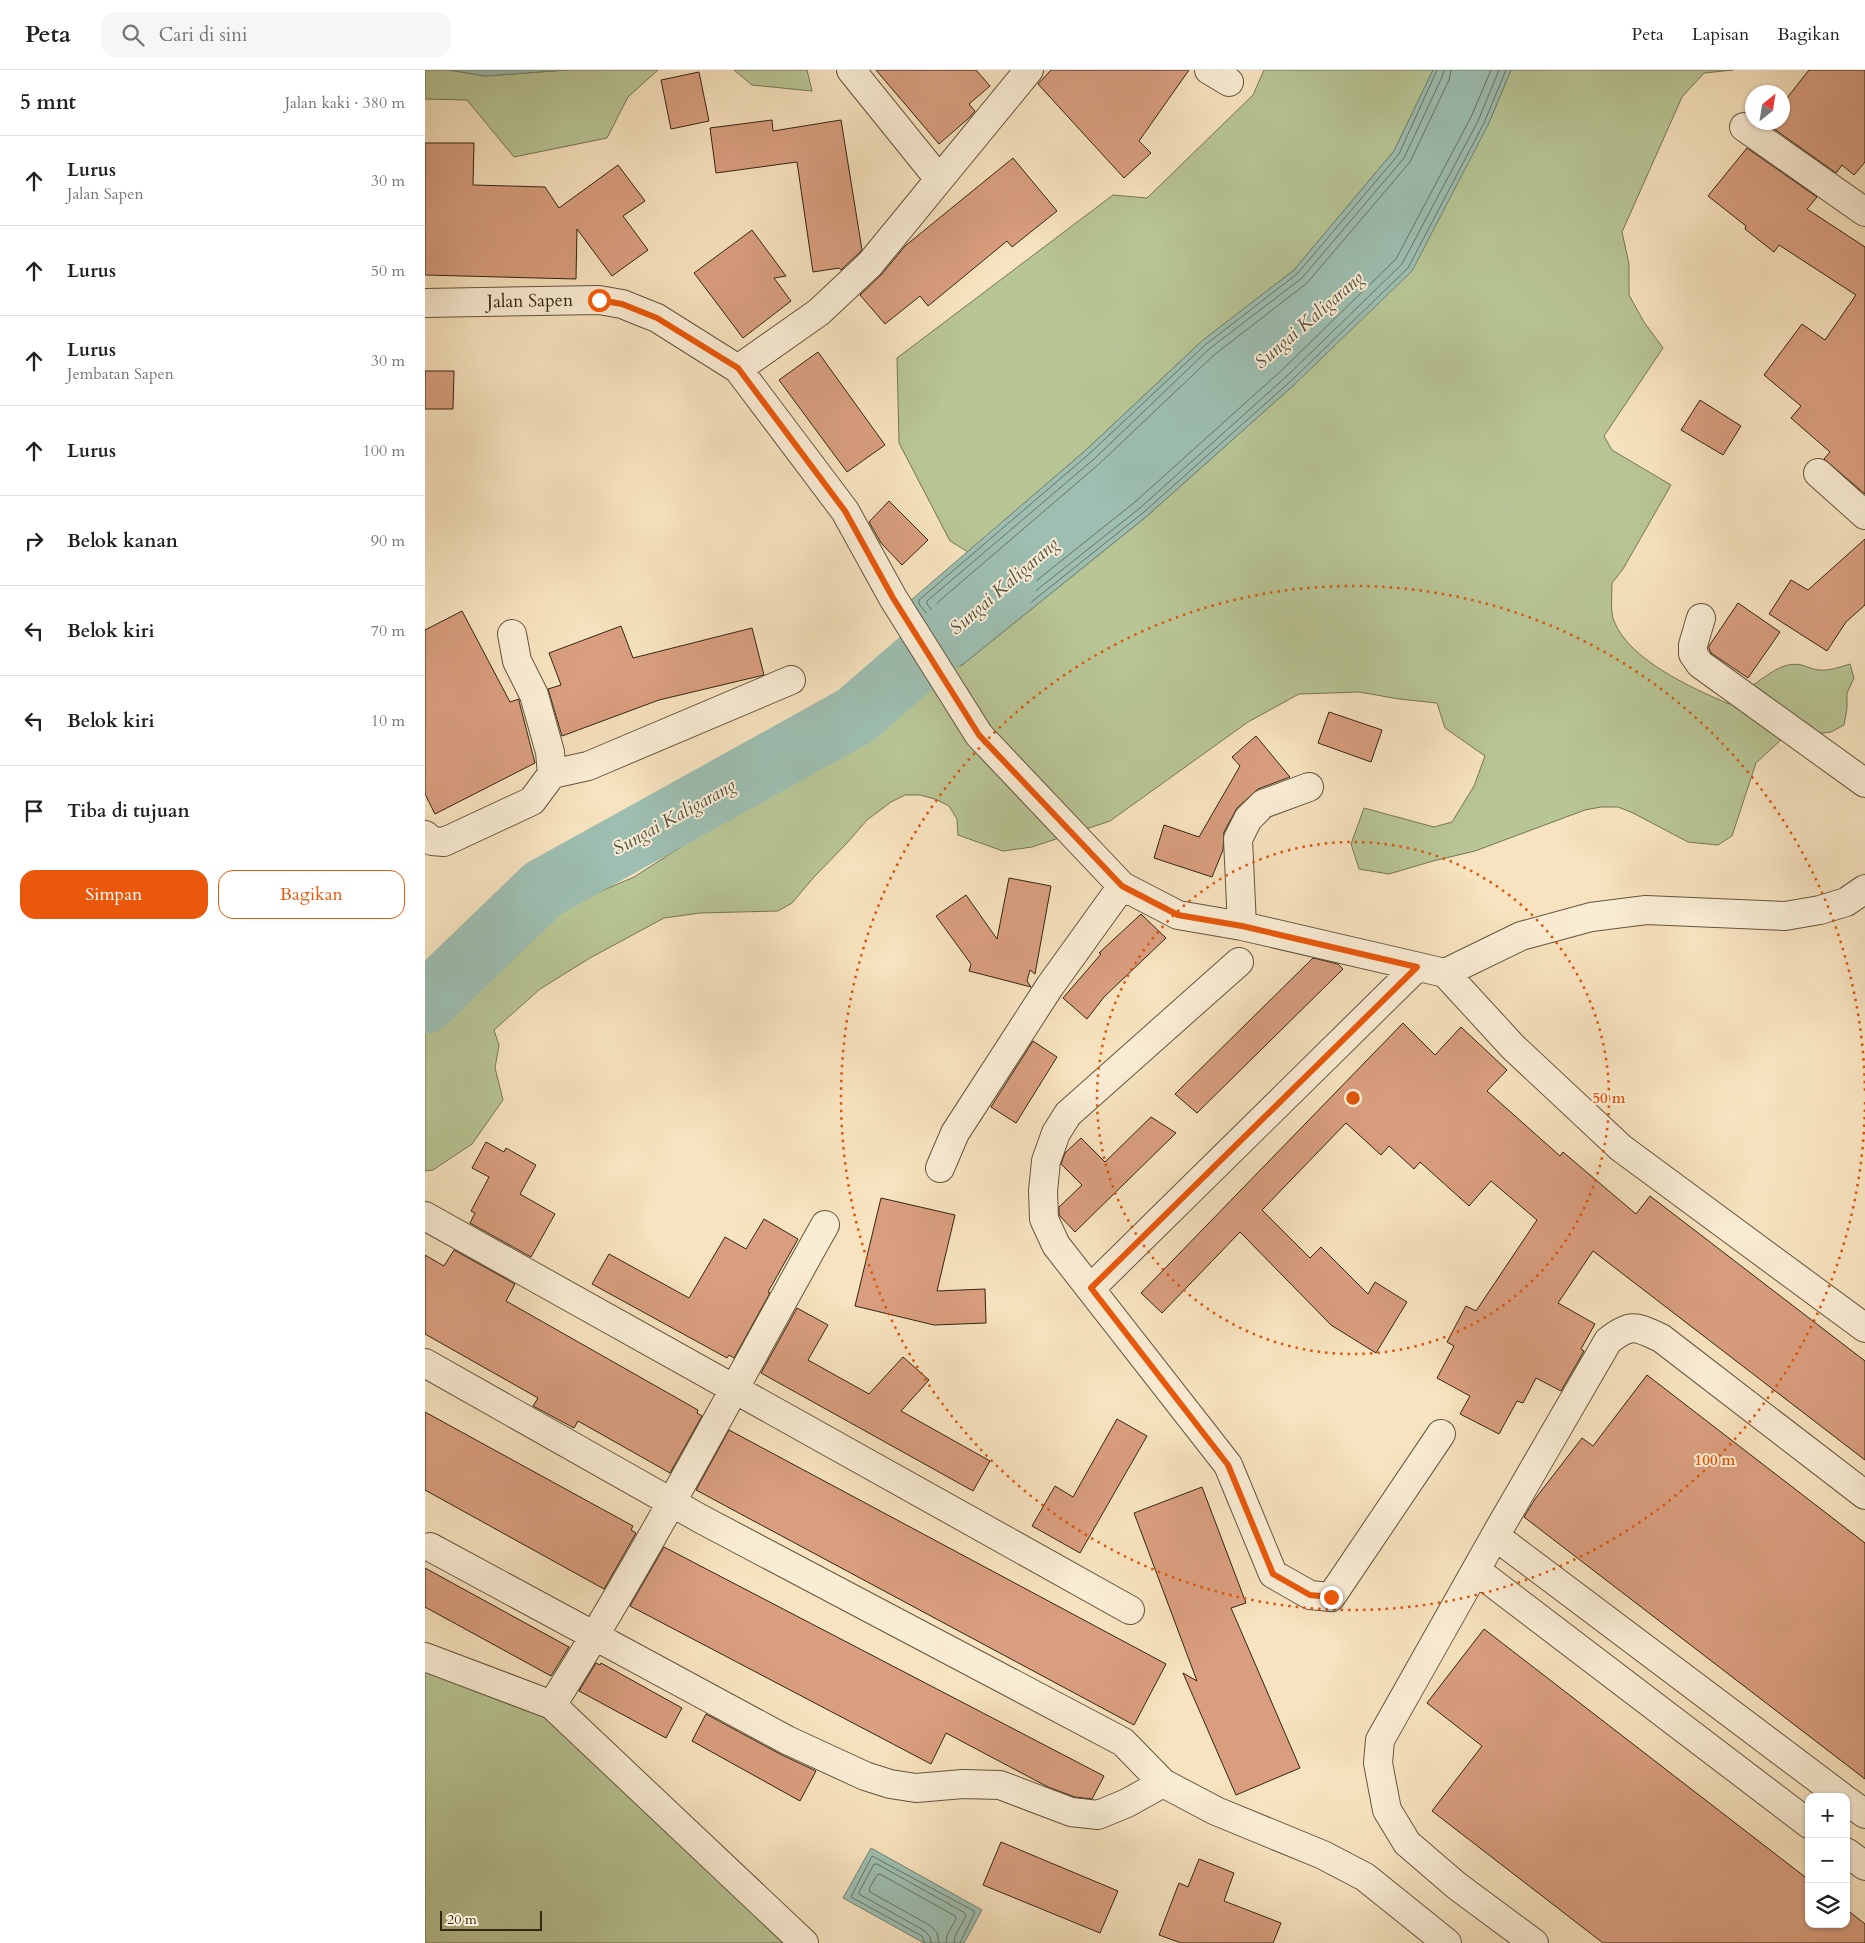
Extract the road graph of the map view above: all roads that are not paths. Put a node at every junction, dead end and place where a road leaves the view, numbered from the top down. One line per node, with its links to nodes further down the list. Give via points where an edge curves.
1 (851, 70): 4 (street)
2 (1029, 70): 4 (street)
3 (1744, 127): 5 (street)
4 (939, 179): 7 (street, via 870,264 819,312)
5 (1865, 212)
6 (425, 303): 7 (street, Jalan Sapen, via 599,300 622,304 657,318)
7 (738, 368): 17 (street, via 845,511 893,598 979,735)
8 (1818, 473): 9 (street)
9 (1865, 515)
10 (1701, 618): 14 (street, via 1693,645 1693,654 1700,664)
11 (512, 634): 13 (street, via 517,661 537,704 550,752)
12 (791, 680): 13 (street, via 588,766)
13 (552, 774): 16 (street, via 532,801 444,842 433,841)
14 (1865, 783)
15 (1309, 787): 19 (street, via 1263,804 1247,819 1238,839)
16 (425, 835)
17 (1122, 886): 19 (street, via 1178,915); 23 (street, via 1049,986 955,1133)
18 (1865, 890): 22 (street, via 1846,902 1785,916 1646,910 1591,917 1521,936)
19 (1242, 926): 21 (street)
20 (1239, 962): 26 (street, via 1068,1114 1056,1133 1045,1161 1044,1219 1056,1245)
21 (1417, 967): 22 (street); 26 (street)
22 (1445, 973): 27 (street, via 1513,1047 1621,1148)
23 (940, 1168)
24 (425, 1216): 29 (street)
25 (825, 1225): 29 (street)
26 (1091, 1288): 30 (street, via 1228,1465 1273,1574 1310,1595 1331,1597)
27 (1865, 1328)
28 (425, 1363): 32 (street)
29 (733, 1389): 32 (street); 36 (street)
30 (1441, 1434)
31 (1865, 1495): 33 (street, via 1661,1338 1636,1327 1621,1330 1608,1341)
32 (672, 1502): 37 (street); 42 (street, via 1123,1742)
33 (1495, 1536): 35 (street); 40 (street)
34 (429, 1547): 37 (street)
35 (1477, 1571): 41 (street); 51 (street, via 1380,1740 1378,1763 1387,1810 1407,1843 1457,1886)
36 (1130, 1610)
37 (595, 1637): 39 (street); 42 (street, via 787,1740 890,1784 916,1788 1000,1785 1071,1812 1098,1815)
38 (425, 1656): 39 (street)
39 (553, 1704): 49 (street)
40 (1777, 1749): 41 (street); 43 (street)
41 (1749, 1778): 46 (street)
42 (1163, 1784): 50 (street, via 1216,1812 1323,1855 1365,1877)
43 (1837, 1793)
44 (1850, 1803): 45 (street)
45 (1865, 1814)
46 (1805, 1821)
47 (1850, 1855): 48 (street)
48 (1865, 1866)
49 (804, 1943)
50 (1447, 1943)
51 (1534, 1943)

